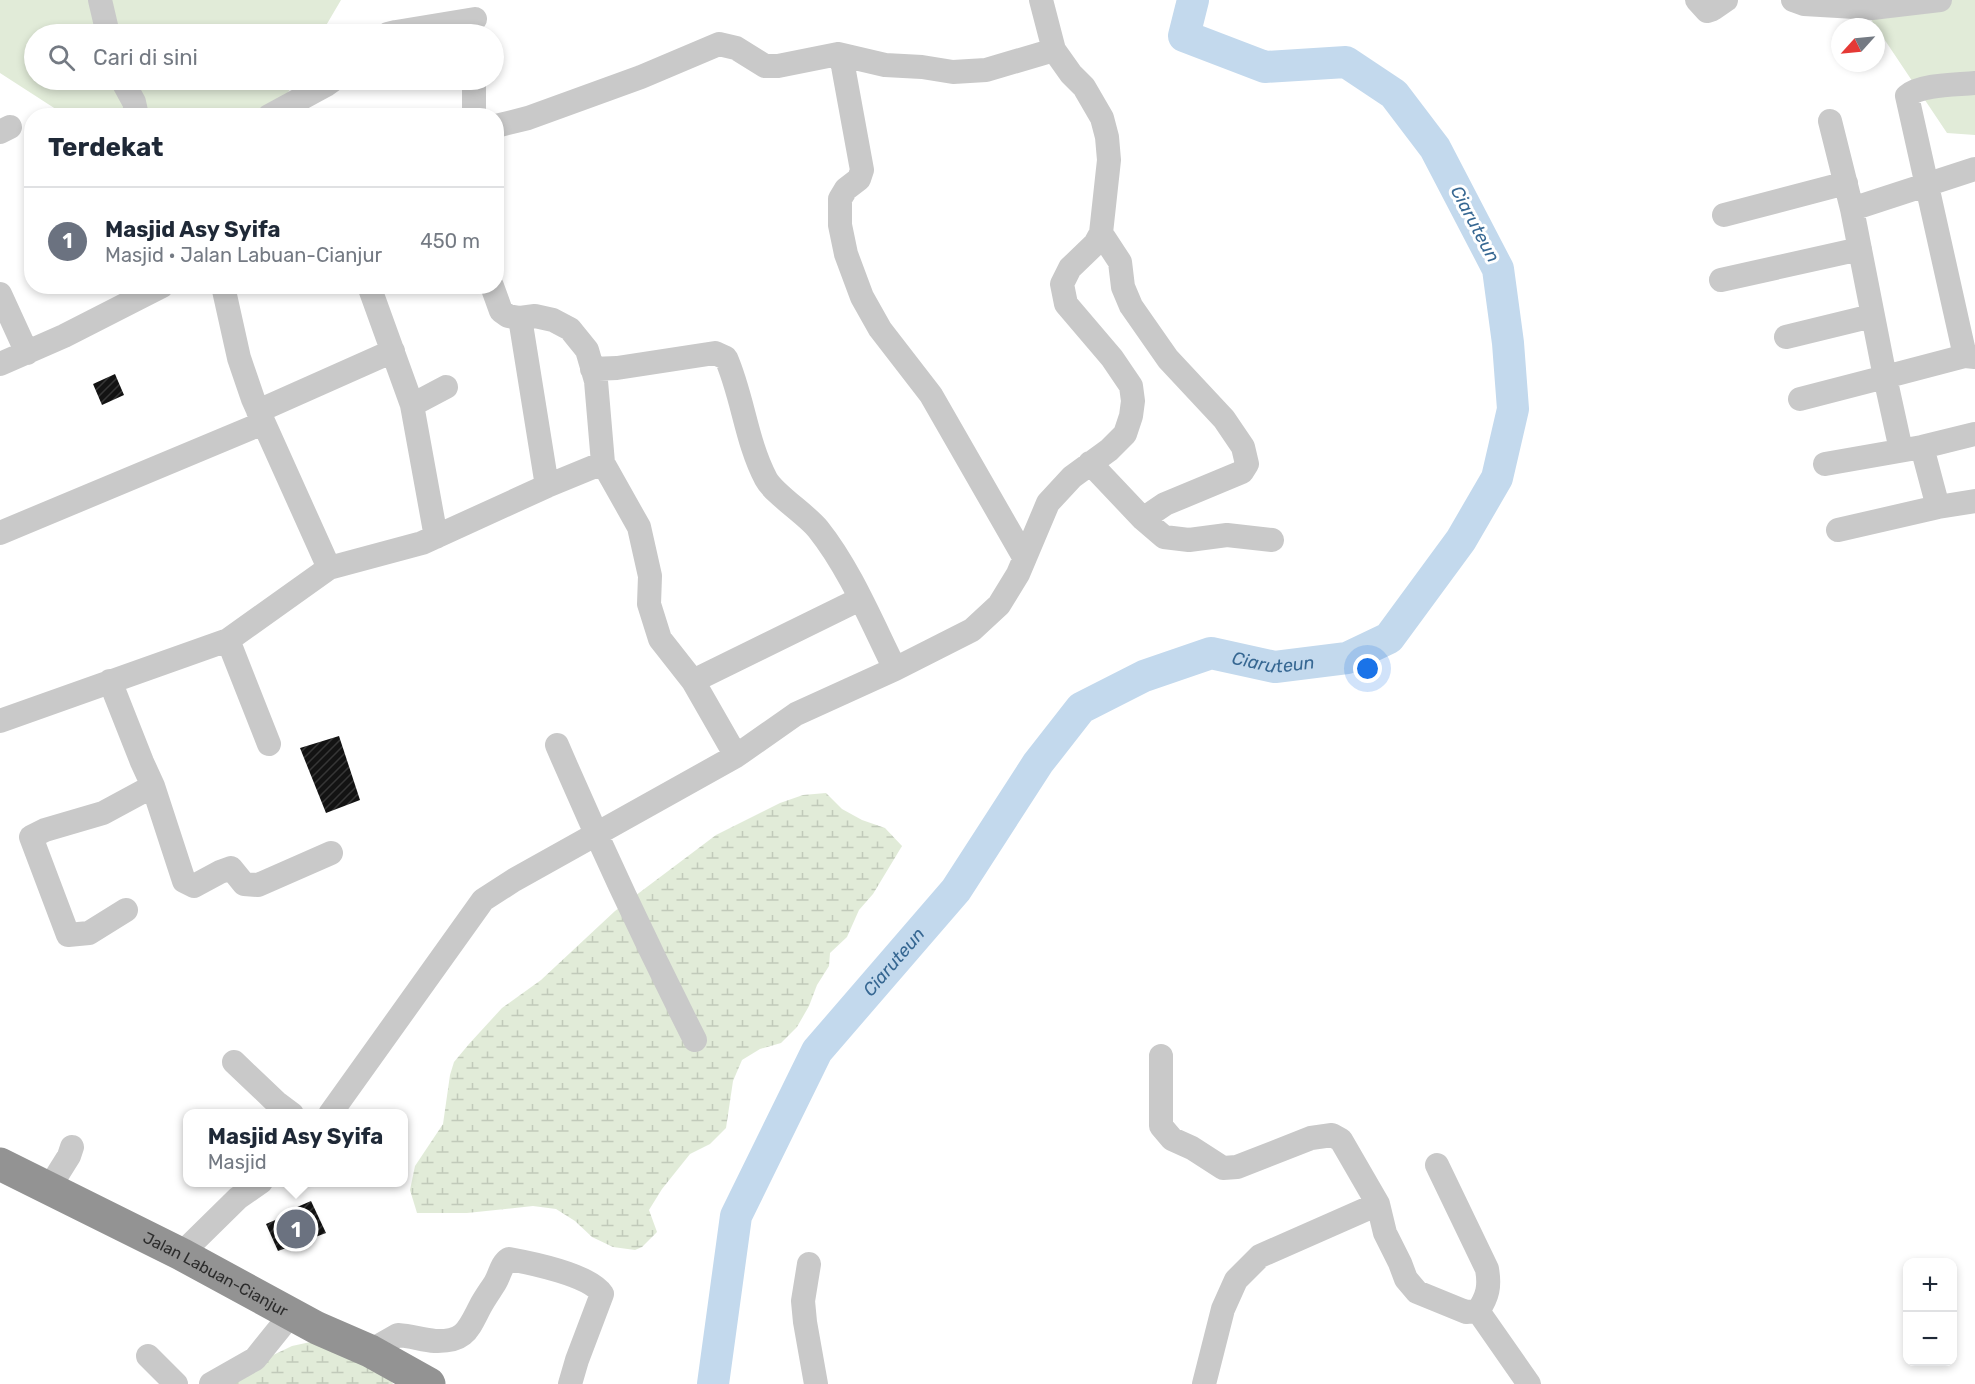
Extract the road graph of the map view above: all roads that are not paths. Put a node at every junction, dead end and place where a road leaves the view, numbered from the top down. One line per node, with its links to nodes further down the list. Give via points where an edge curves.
1 (100, 0): 8 (street)
2 (1041, 0): 10 (street)
3 (1696, 0): 4 (street, via 1707,11)
4 (1726, 0)
5 (1793, 0): 6 (street, via 1872,8)
6 (1940, 0)
7 (476, 18): 9 (street)
8 (106, 24)
9 (442, 24)
10 (1054, 50): 11 (street, via 986,70 952,72 885,65); 26 (street, via 1084,87 1102,118 1107,137)
11 (838, 54): 20 (street, via 765,66 736,48 719,44 641,77); 60 (street, via 862,170 840,200 846,254 862,297 880,329 930,395)
12 (1975, 83): 23 (street, via 1941,86 1907,96)
13 (127, 90): 16 (street)
14 (317, 90): 17 (street)
15 (474, 90): 18 (street)
16 (135, 108)
17 (284, 108)
18 (474, 108)
19 (1830, 121): 22 (street)
20 (504, 124)
21 (1975, 169): 23 (street)
22 (1846, 183): 24 (street); 25 (street)
23 (1928, 184): 24 (street); 39 (street)
24 (1852, 209): 27 (street)
25 (1724, 215)
26 (1101, 233): 50 (street, via 1070,268 1062,284 1064,296 1066,304 1125,375 1132,401 1125,434); 55 (street, via 1120,262 1123,287 1131,306 1168,359 1224,419 1243,447 1247,464 1242,472 1165,504)
27 (1860, 249): 28 (street); 34 (street)
28 (1721, 280)
29 (0, 294): 38 (street)
30 (148, 294): 38 (street)
31 (225, 294): 46 (street, via 239,358)
32 (372, 294): 37 (street)
33 (495, 294): 35 (street, via 501,311)
34 (1872, 316): 36 (street); 42 (street)
35 (520, 318): 41 (street, via 535,316 570,329 587,350); 52 (street)
36 (1786, 337)
37 (393, 351): 45 (street); 46 (street)
38 (27, 353): 40 (street)
39 (1970, 356): 42 (street)
40 (0, 364)
41 (592, 369): 49 (street, via 598,393); 62 (street, via 715,353 726,358 767,482 818,529)
42 (1884, 377): 44 (street); 48 (street)
43 (446, 387): 45 (street)
44 (1800, 399)
45 (412, 405): 58 (street)
46 (260, 417): 57 (street); 61 (street)
47 (1975, 434): 48 (street)
48 (1912, 448): 51 (street); 54 (street)
49 (603, 463): 52 (street); 66 (street, via 639,527 650,576 649,604 660,639)
50 (1090, 463): 55 (street); 60 (street, via 1048,503)
51 (1824, 464)
52 (547, 486): 58 (street)
53 (1975, 501): 54 (street)
54 (1938, 507): 56 (street)
55 (1143, 519): 59 (street, via 1164,537 1189,540 1227,535)
56 (1838, 531)
57 (0, 533)
58 (436, 537): 61 (street)
59 (1272, 540)
60 (1024, 557): 64 (street, via 999,605 972,630)
61 (329, 568): 63 (street)
62 (860, 599): 64 (street); 66 (street)
63 (228, 640): 65 (street); 68 (street)
64 (895, 669): 70 (street, via 796,714)
65 (110, 681): 67 (street); 71 (street)
66 (693, 681): 70 (street)
67 (0, 721)
68 (269, 744)
69 (558, 745): 72 (street)
70 (736, 756): 72 (street)
71 (153, 786): 73 (street, via 184,881 194,886 231,868 244,884 258,885); 74 (street, via 103,813 31,837 68,935 89,933)
72 (596, 834): 75 (street); 79 (street, via 483,900)
73 (331, 853)
74 (126, 910)
75 (695, 1040)
76 (1161, 1056): 85 (street, via 1161,1126 1172,1139 1223,1168 1237,1167 1311,1138 1332,1135 1341,1140)
77 (234, 1062): 78 (street)
78 (286, 1109)
79 (333, 1109)
80 (72, 1147): 84 (street)
81 (1437, 1165): 88 (street, via 1487,1269 1487,1298)
82 (1, 1166): 84 (highway, Jalan Labuan-Cianjur)
83 (254, 1187): 86 (street)
84 (48, 1188): 86 (highway, Jalan Labuan-Cianjur)
85 (1378, 1204): 88 (street, via 1385,1233 1406,1279 1417,1292 1466,1312); 97 (street, via 1260,1256 1236,1280 1223,1309)
86 (181, 1254): 89 (highway, Jalan Labuan-Cianjur)
87 (809, 1264): 96 (street, via 803,1301)
88 (1478, 1311): 98 (street)
89 (292, 1313): 90 (highway, Jalan Labuan-Cianjur); 93 (street, via 255,1359)
90 (370, 1351): 94 (highway, Jalan Labuan-Cianjur); 95 (street, via 398,1335 433,1341 460,1338 471,1327 508,1259 538,1264 587,1282 602,1294)
91 (148, 1356): 92 (street)
92 (176, 1384)
93 (211, 1384)
94 (429, 1384)
95 (570, 1384)
96 (816, 1384)
97 (1204, 1384)
98 (1529, 1384)

